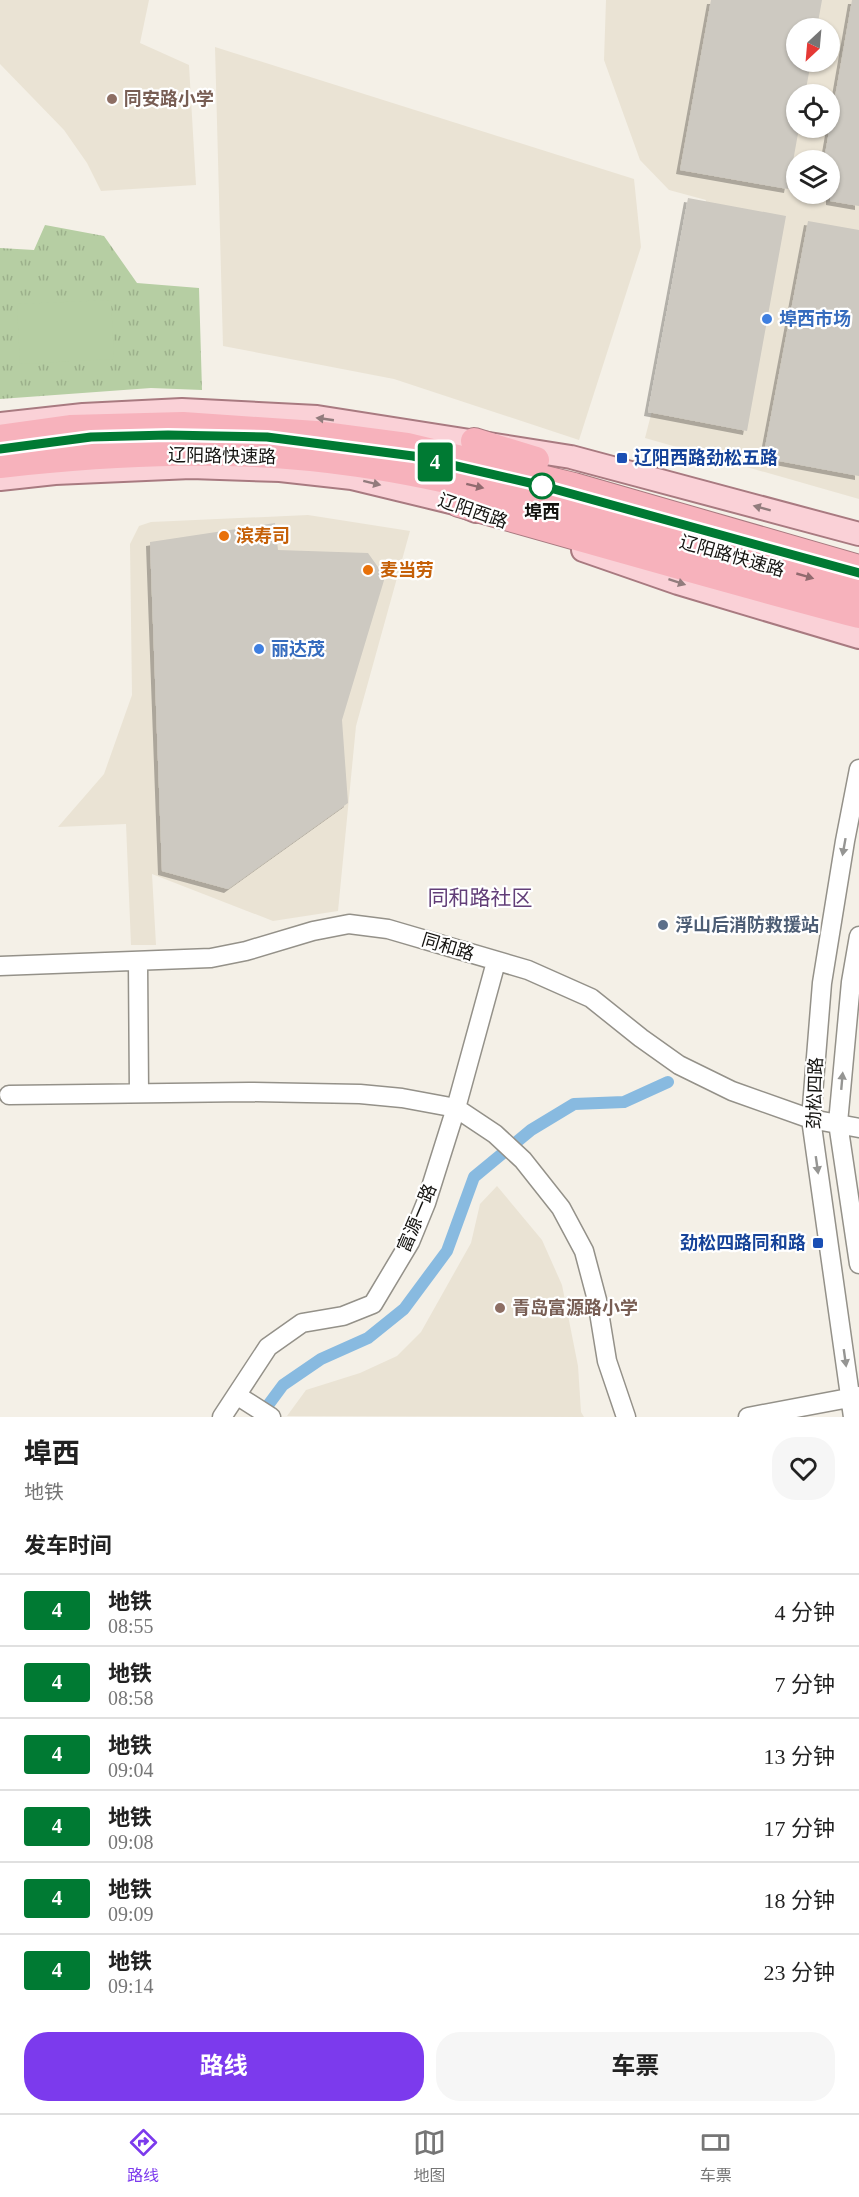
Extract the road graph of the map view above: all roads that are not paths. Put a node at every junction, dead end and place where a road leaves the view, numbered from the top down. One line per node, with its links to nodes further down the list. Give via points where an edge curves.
1 (0, 424): 3 (main road, one-way to 1, via 317,417 182,410)
2 (0, 438): 9 (highway, 辽阳路快速路, via 70,428 183,425 316,434 407,446 574,486)
3 (474, 441): 7 (main road, one-way to 3, via 571,457); 8 (highway, via 652,497)
4 (0, 465): 10 (highway, 辽阳路快速路, one-way to 10, via 78,457 172,454 261,455 355,463 440,477 547,504)
5 (0, 479): 6 (main road, 辽阳西路, one-way to 6, via 191,467 280,470 352,478)
6 (459, 504): 11 (highway); 12 (main road, 辽阳西路, one-way to 12, via 678,583)
7 (859, 534)
8 (859, 552)
9 (859, 568)
10 (859, 591)
11 (859, 615)
12 (859, 637)
13 (859, 769): 21 (street, 劲松四路, one-way to 21, via 822,983)
14 (859, 936): 22 (street, 劲松四路, one-way to 14)
15 (138, 962): 16 (street, 同和路, via 211,958 350,924 388,929); 17 (street, 同和路); 18 (street)
16 (496, 962): 20 (street, 富源一路); 21 (street, 同和路, via 528,970 591,998 679,1065 732,1091)
17 (0, 966)
18 (140, 1093): 19 (street); 20 (street, via 360,1094)
19 (9, 1095)
20 (456, 1108): 25 (street, 富源一路, via 410,1242 373,1304 343,1316 302,1323 268,1347); 29 (street, via 495,1134 523,1160 561,1208 584,1251 607,1361)
21 (811, 1119): 22 (street, 同和路); 26 (street, 劲松四路, one-way to 26)
22 (838, 1123): 23 (street, 同和路); 24 (street, 劲松四路)
23 (859, 1128)
24 (859, 1264)
25 (239, 1396): 27 (street, 富源一路); 28 (street)
26 (855, 1397): 30 (street); 31 (street, 劲松四路)
27 (222, 1417)
28 (271, 1417)
29 (626, 1417)
30 (748, 1417)
31 (853, 1417)

